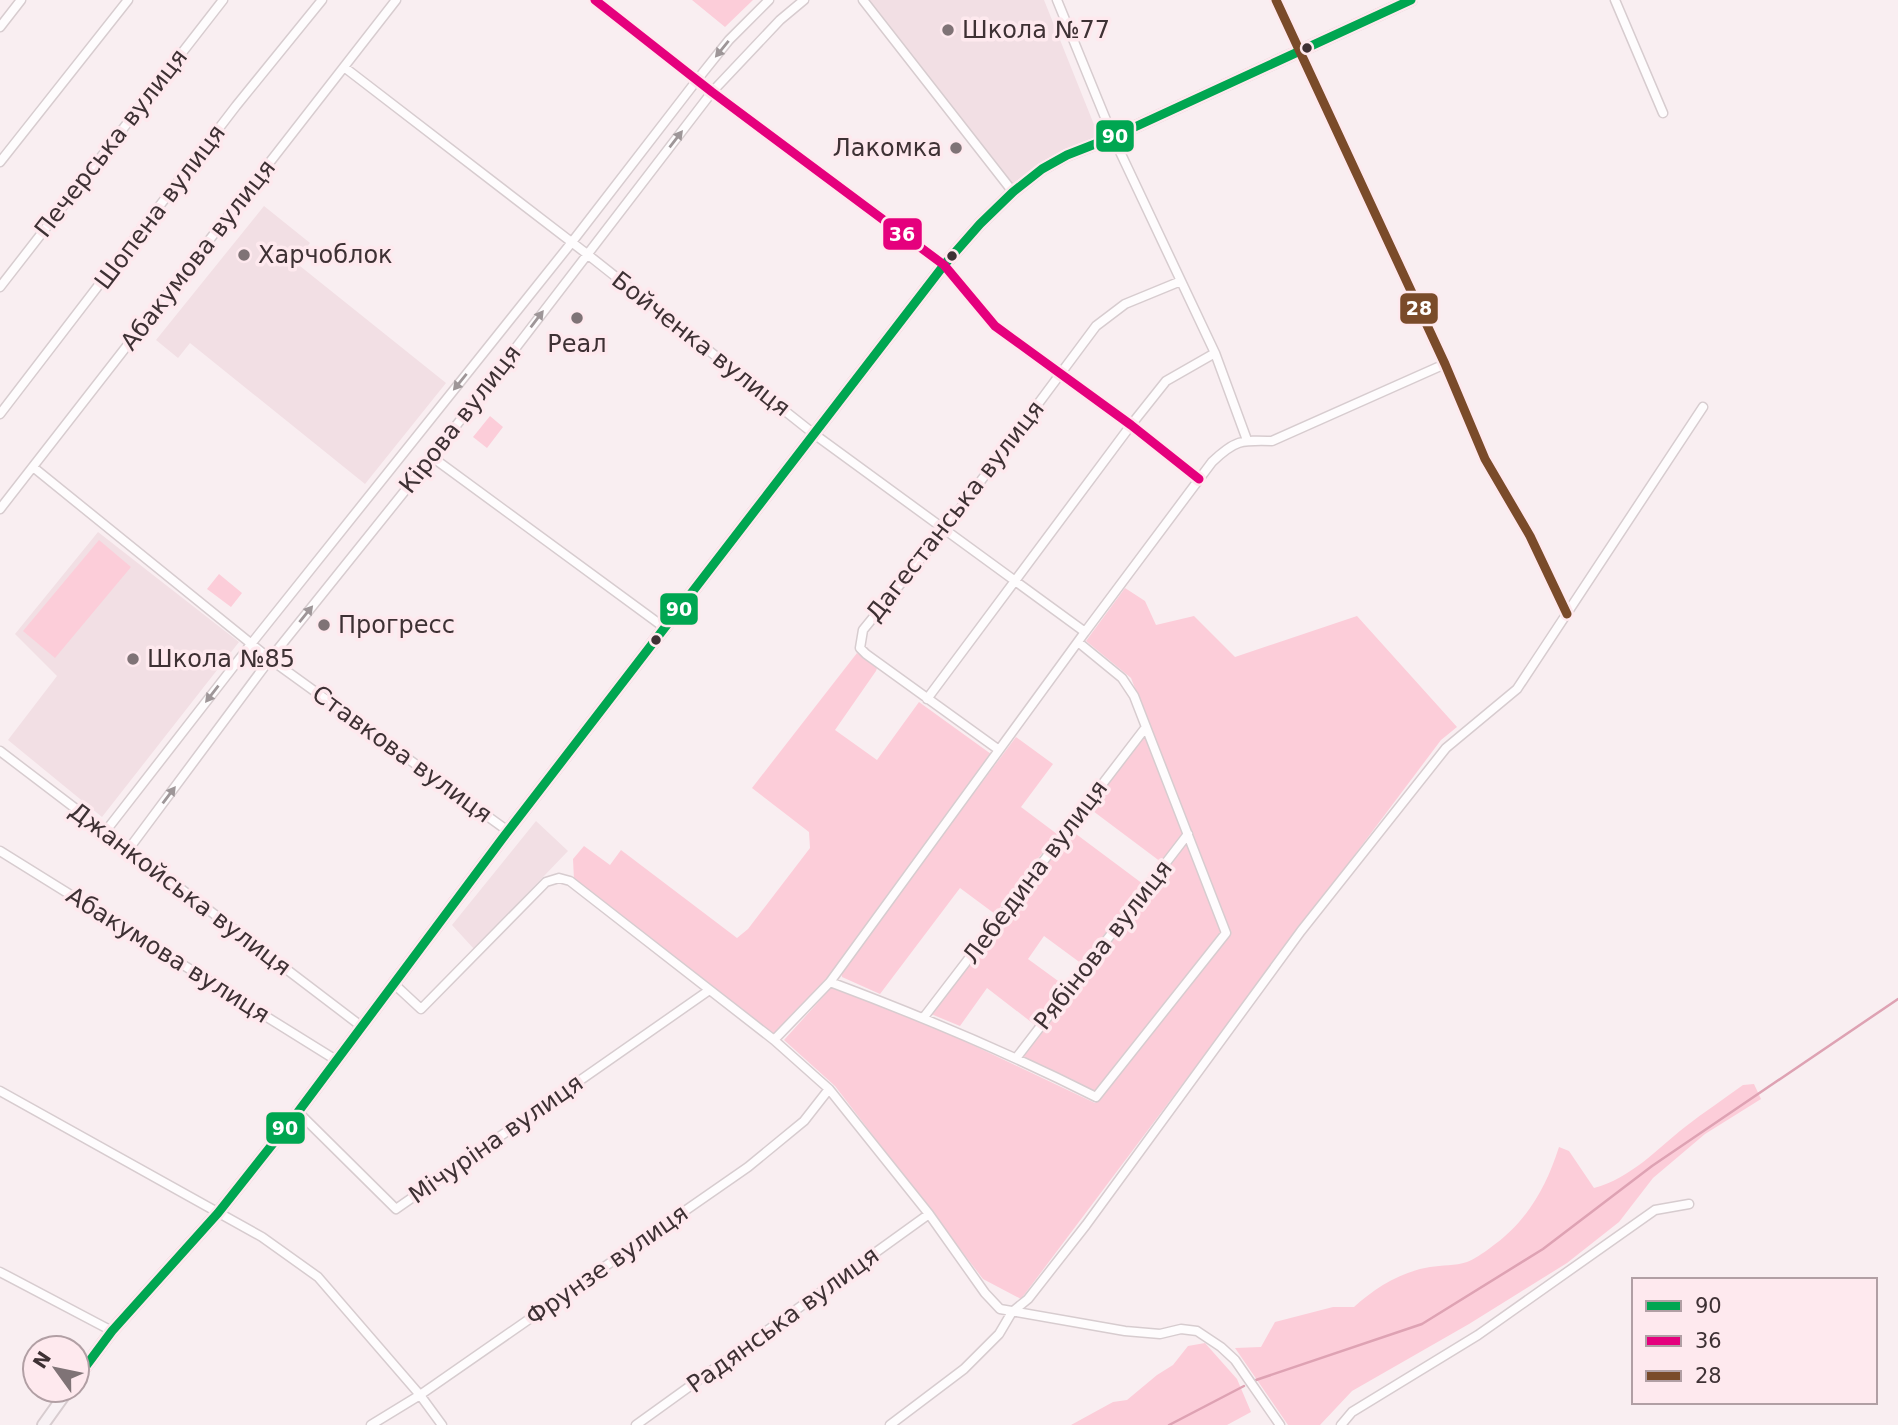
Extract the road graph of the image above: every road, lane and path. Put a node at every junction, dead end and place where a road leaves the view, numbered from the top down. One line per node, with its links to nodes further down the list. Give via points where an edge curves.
1 (21, 0): 14 (street)
2 (128, 0): 21 (street)
3 (223, 0): 27 (street, Печерська вулиця)
4 (322, 0): 32 (street, Шопена вулиця)
5 (396, 0): 16 (street, Абакумова вулиця)
6 (595, 0): 17 (street)
7 (769, 0): 17 (street, Кірова вулиця, one-way to 17)
8 (804, 0): 18 (street, Кірова вулиця)
9 (863, 0): 22 (street)
10 (1057, 0): 20 (street)
11 (1276, 0): 15 (street)
12 (1411, 0): 15 (street)
13 (1615, 0): 19 (street)
14 (0, 27)
15 (1300, 50): 20 (street); 29 (street)
16 (344, 67): 23 (street, Бойченка вулиця); 37 (street, Абакумова вулиця)
17 (697, 80): 18 (street); 23 (street, Кірова вулиця)
18 (712, 92): 24 (street, Кірова вулиця, one-way to 18); 25 (street)
19 (1663, 113)
20 (1113, 137): 22 (street, via 1067,155); 26 (street)
21 (0, 162)
22 (1013, 192): 25 (street)
23 (572, 242): 24 (street, Бойченка вулиця); 46 (street, Кірова вулиця, one-way to 46)
24 (587, 254): 34 (street, Бойченка вулиця); 36 (street, Кірова вулиця, one-way to 24)
25 (944, 265): 30 (street, via 995,326); 34 (street)
26 (1181, 281): 28 (street); 30 (street, Дагестанська вулиця, via 1125,304 1096,327)
27 (0, 287)
28 (1215, 353): 33 (street, via 1166,381); 35 (street)
29 (1445, 364): 35 (street, via 1272,441); 42 (street, via 1485,459 1530,536)
30 (1060, 373): 33 (street); 40 (street, Дагестанська вулиця)
31 (1703, 407): 42 (street)
32 (0, 414)
33 (1131, 425): 38 (street); 41 (street)
34 (814, 433): 40 (street, Бойченка вулиця); 43 (street)
35 (1247, 440): 38 (street, via 1224,450)
36 (432, 457): 43 (street); 47 (street, Кірова вулиця, one-way to 36)
37 (33, 467): 39 (street, Абакумова вулиця); 46 (street, Ставкова вулиця)
38 (1199, 480): 44 (street)
39 (0, 509)
40 (945, 529): 41 (street, Бойченка вулиця); 48 (street, Дагестанська вулиця, via 860,639 866,654)
41 (1016, 582): 44 (street, Бойченка вулиця); 48 (street)
42 (1567, 614): 72 (street, via 1517,689 1438,757 1301,932 1086,1225 1028,1299)
43 (665, 628): 52 (street)
44 (1085, 632): 45 (street)
45 (1078, 642): 49 (street, via 1122,678); 50 (street)
46 (251, 644): 47 (street, Ставкова вулиця); 53 (street, Кірова вулиця, one-way to 53)
47 (270, 659): 52 (street, Ставкова вулиця); 55 (street, Кірова вулиця, one-way to 47)
48 (928, 699): 50 (street, Дагестанська вулиця)
49 (1146, 727): 54 (street); 60 (street, Лебедина вулиця)
50 (999, 750): 57 (street)
51 (0, 751): 53 (street, Джанкойська вулиця)
52 (508, 831): 58 (street)
53 (105, 832): 55 (street, Джанкойська вулиця)
54 (1188, 834): 63 (street, Рябінова вулиця); 63 (street, via 1226,933 1096,1097)
55 (128, 850): 61 (street, Джанкойська вулиця)
56 (0, 851): 64 (street, Абакумова вулиця)
57 (830, 982): 60 (street); 62 (street)
58 (393, 984): 59 (street, via 421,1009 545,882 559,878 570,881); 61 (street)
59 (708, 990): 62 (street); 67 (street, Мічуріна вулиця, via 396,1209)
60 (924, 1017): 63 (street)
61 (361, 1027): 64 (street)
62 (774, 1040): 65 (street)
63 (1017, 1057)
64 (336, 1060): 67 (street)
65 (829, 1089): 70 (street); 75 (street, Фрунзе вулиця, via 804,1121 748,1167)
66 (0, 1091): 69 (street)
67 (298, 1112): 69 (street)
68 (1689, 1204): 83 (street, via 1655,1210 1478,1335 1352,1412)
69 (218, 1213): 73 (street); 75 (street, via 262,1237 318,1277)
70 (929, 1214): 72 (street, via 985,1293 1000,1309); 80 (street, Радянська вулиця)
71 (0, 1272): 73 (street)
72 (1012, 1312): 81 (street, via 999,1334 964,1369); 82 (street, via 1125,1331 1197,1331 1235,1360)
73 (112, 1331): 74 (street)
74 (91, 1359)
75 (420, 1395): 78 (street, Фрунзе вулиця); 79 (street)
76 (58, 1404): 77 (street)
77 (43, 1425)
78 (371, 1425)
79 (442, 1425)
80 (636, 1425)
81 (890, 1425)
82 (1280, 1425)
83 (1341, 1425)

